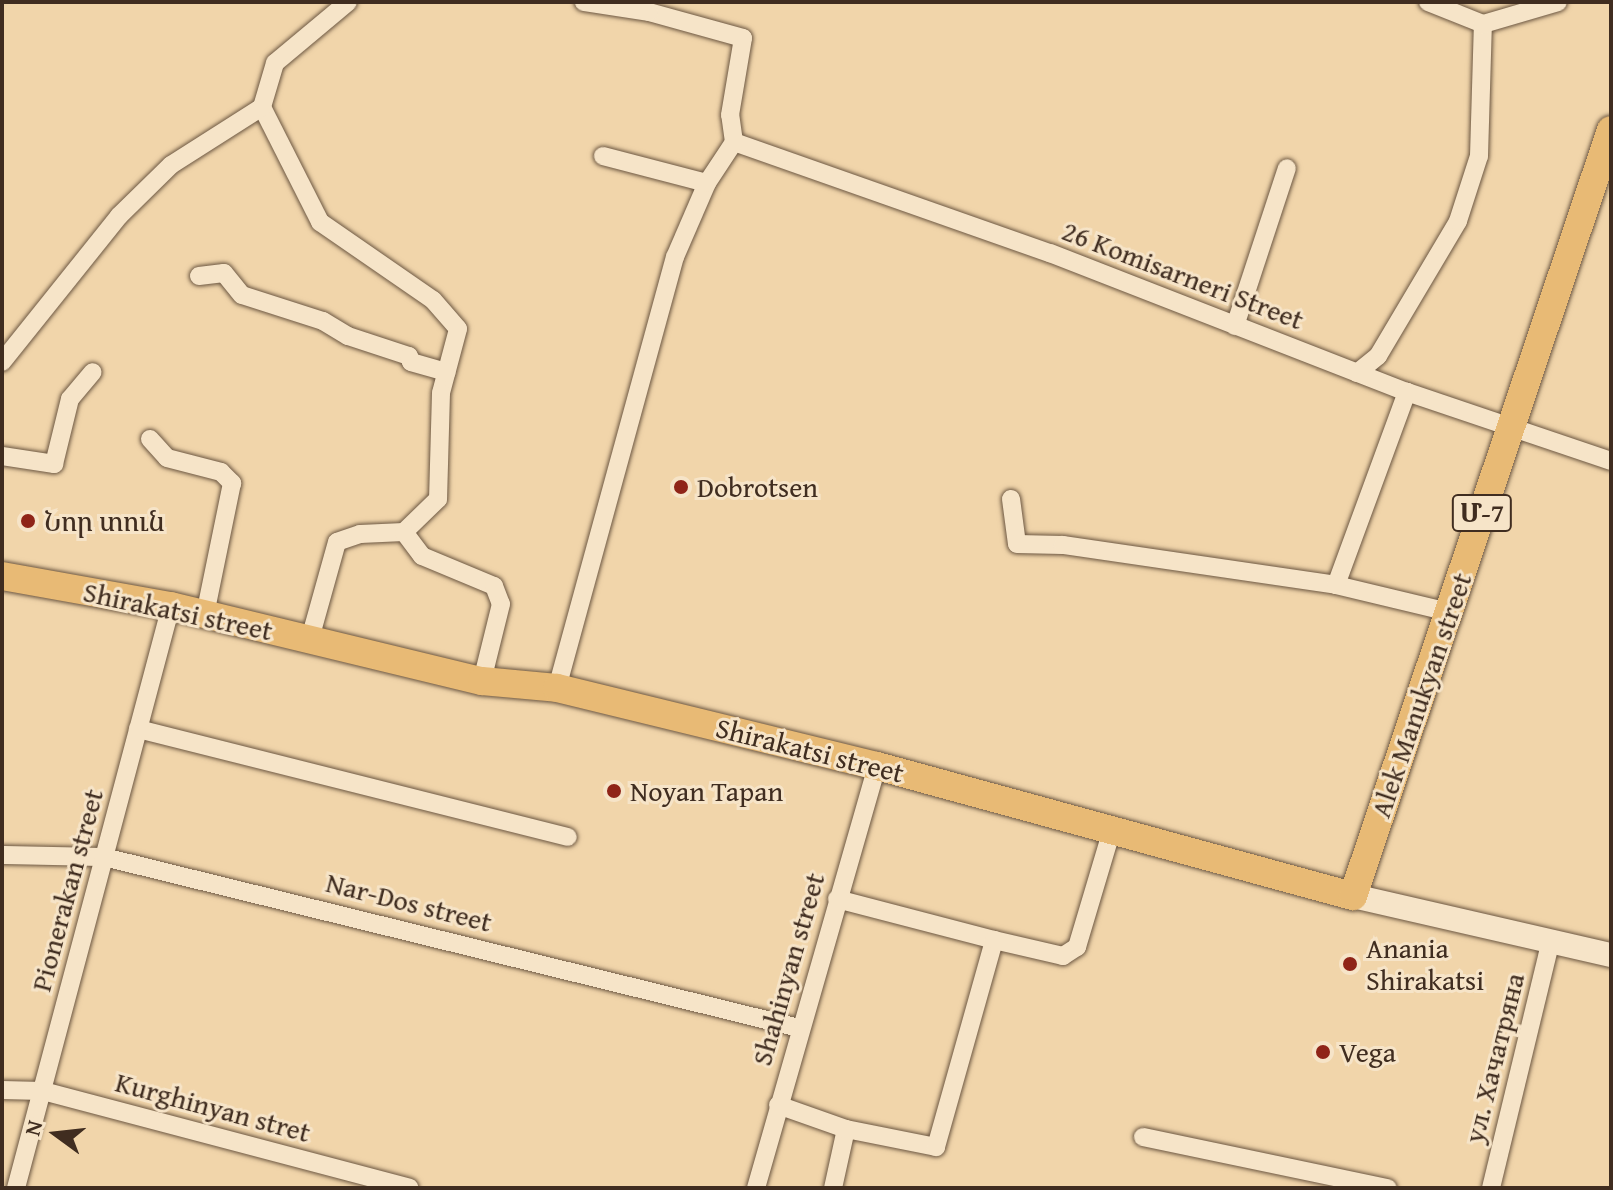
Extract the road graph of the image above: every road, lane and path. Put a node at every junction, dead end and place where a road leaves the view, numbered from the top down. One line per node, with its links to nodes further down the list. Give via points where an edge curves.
1 (348, 2): 6 (street, via 275,63)
2 (584, 2): 8 (street, via 649,12 743,38 730,115)
3 (1428, 2): 5 (street)
4 (1558, 2): 5 (street)
5 (1483, 24): 17 (street, via 1479,156 1458,221 1378,356)
6 (262, 107): 14 (street, via 171,165); 16 (street, via 320,222 433,300 458,329)
7 (1611, 130): 19 (main road, Alek Manukyan street / Մ-7)
8 (734, 142): 11 (street); 13 (street, 26 Komisarneri Street, via 1050,253)
9 (603, 156): 11 (street)
10 (1287, 168): 13 (street)
11 (707, 183): 32 (street, via 675,257)
12 (199, 276): 16 (street, via 224,273 242,295)
13 (1235, 326): 17 (street, 26 Komisarneri Street)
14 (2, 362)
15 (93, 372): 21 (street, via 70,399 54,464)
16 (447, 372): 24 (street, via 441,393 438,499)
17 (1357, 373): 18 (street, 26 Komisarneri Street)
18 (1407, 392): 19 (street, 26 Komisarneri Street); 26 (street)
19 (1511, 428): 22 (street, 26 Komisarneri Street); 28 (main road, Alek Manukyan street / Մ-7)
20 (150, 439): 29 (street, via 167,458 221,472 232,483)
21 (2, 456)
22 (1611, 461)
23 (1011, 499): 26 (street, via 1017,544 1063,545)
24 (404, 532): 30 (street, via 360,534 337,542); 31 (street, via 422,556 494,586 501,604)
25 (2, 576): 27 (main road, Shirakatsi street)
26 (1336, 585): 28 (street)
27 (171, 606): 29 (main road, Shirakatsi street); 33 (street, Pionerakan street)
28 (1449, 612): 39 (main road, Alek Manukyan street / Մ-7)
29 (205, 614): 30 (main road, Shirakatsi street)
30 (310, 639): 31 (main road, Shirakatsi street)
31 (482, 681): 32 (main road, Shirakatsi street)
32 (557, 688): 34 (main road, Shirakatsi street)
33 (138, 729): 36 (street); 38 (street, Pionerakan street)
34 (877, 766): 35 (main road, Shirakatsi street); 40 (street, Shahinyan street)
35 (1111, 833): 39 (main road, Shirakatsi street); 41 (street, via 1077,947 1063,956)
36 (568, 837)
37 (2, 855): 38 (street, Nar-Dos street)
38 (104, 857): 44 (street, Nar-Dos street); 46 (street, Pionerakan street)
39 (1353, 896): 42 (main road, Shirakatsi street)
40 (837, 899): 41 (street); 44 (street, Shahinyan street)
41 (994, 940): 48 (street, via 936,1147)
42 (1551, 940): 43 (main road, Shirakatsi street); 55 (street, ул. Хачатряна)
43 (1611, 955)
44 (799, 1028): 47 (street, Shahinyan street)
45 (2, 1090): 46 (street, Kurghinyan stret)
46 (43, 1091): 50 (street, Pionerakan street); 51 (street, Kurghinyan stret)
47 (778, 1105): 48 (street); 52 (street, Shahinyan street)
48 (846, 1129): 53 (street)
49 (1143, 1137): 54 (street)
50 (16, 1188)
51 (409, 1188)
52 (756, 1188)
53 (833, 1188)
54 (1388, 1188)
55 (1491, 1188)

